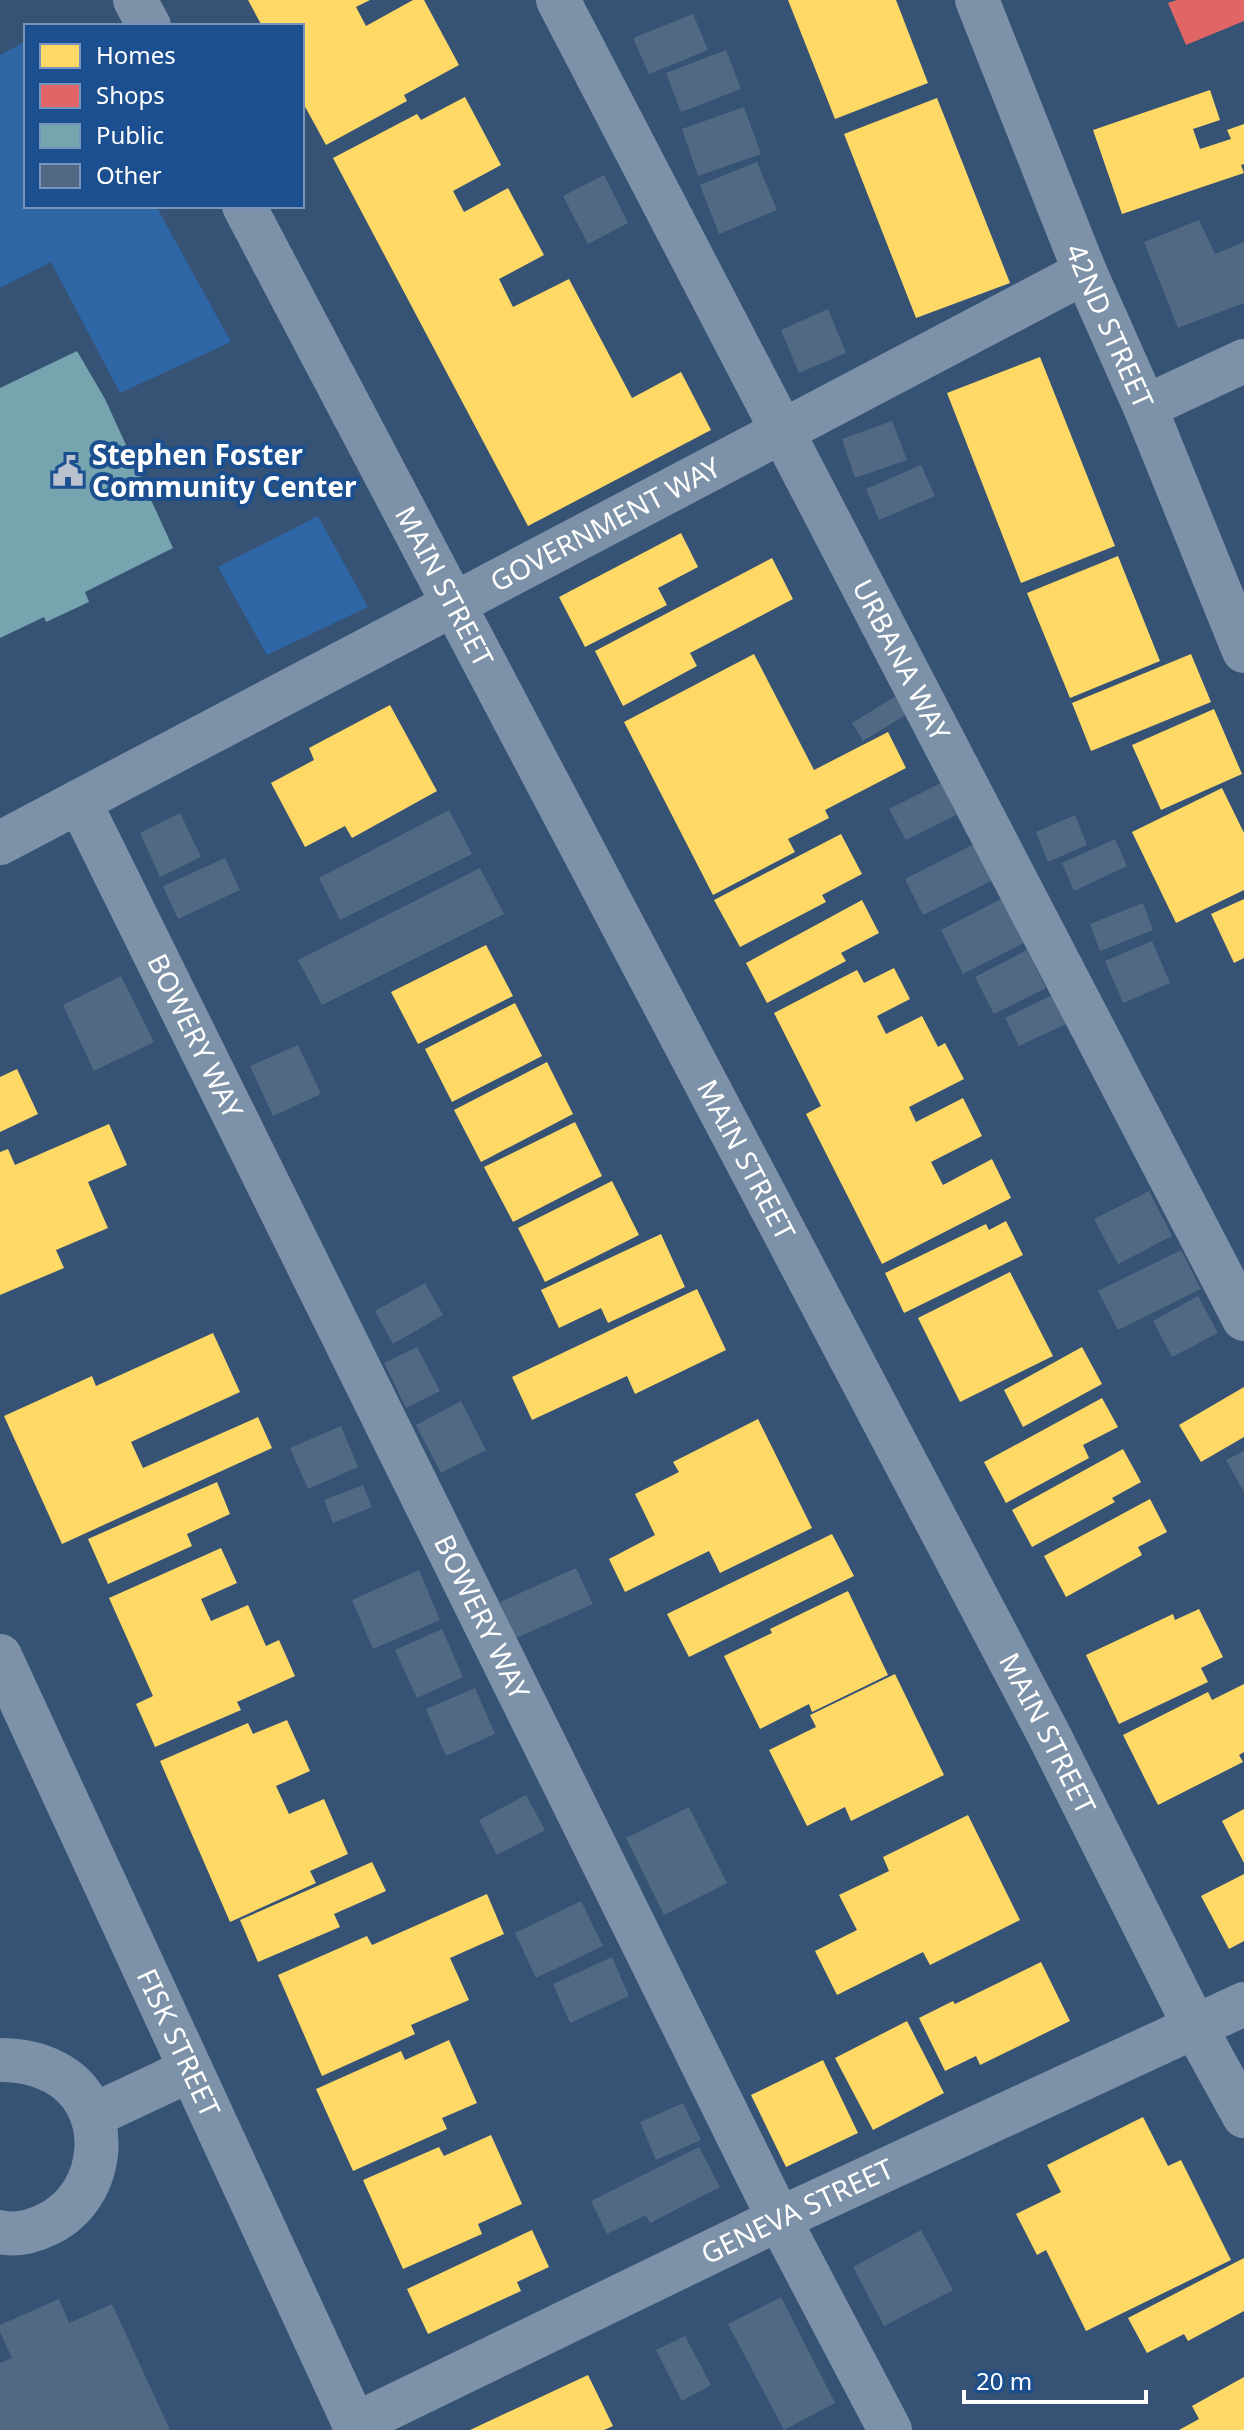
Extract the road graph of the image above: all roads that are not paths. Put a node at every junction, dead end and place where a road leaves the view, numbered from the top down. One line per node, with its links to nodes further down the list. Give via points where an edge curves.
1 (135, 0): 4 (street)
2 (558, 0): 9 (street, URBANA WAY)
3 (977, 0): 6 (street, 42ND STREET)
4 (148, 24)
5 (245, 208): 10 (street, MAIN STREET)
6 (1085, 272): 8 (street, 42ND STREET); 9 (street, GOVERNMENT WAY)
7 (1244, 361): 8 (street)
8 (1145, 407): 11 (street, 42ND STREET)
9 (782, 431): 10 (street, GOVERNMENT WAY); 14 (street, URBANA WAY)
10 (456, 604): 12 (street, GOVERNMENT WAY); 17 (street, MAIN STREET, via 1027,1693)
11 (1244, 651)
12 (80, 803): 13 (street, GOVERNMENT WAY); 22 (street, BOWERY WAY)
13 (0, 843)
14 (1244, 1319)
15 (0, 1656): 19 (street, FISK STREET)
16 (1244, 2004): 17 (street, GENEVA STREET)
17 (1195, 2027): 21 (street, MAIN STREET); 22 (street, GENEVA STREET)
18 (0, 2060): 20 (street, via 30,2062 56,2072 78,2091)
19 (190, 2070): 20 (street); 24 (street, FISK STREET)
20 (92, 2116): 23 (street, via 98,2144 82,2197 62,2218 36,2230)
21 (1244, 2116)
22 (779, 2219): 24 (street, GENEVA STREET); 25 (street, BOWERY WAY)
23 (0, 2232)
24 (355, 2427)
25 (890, 2430)

